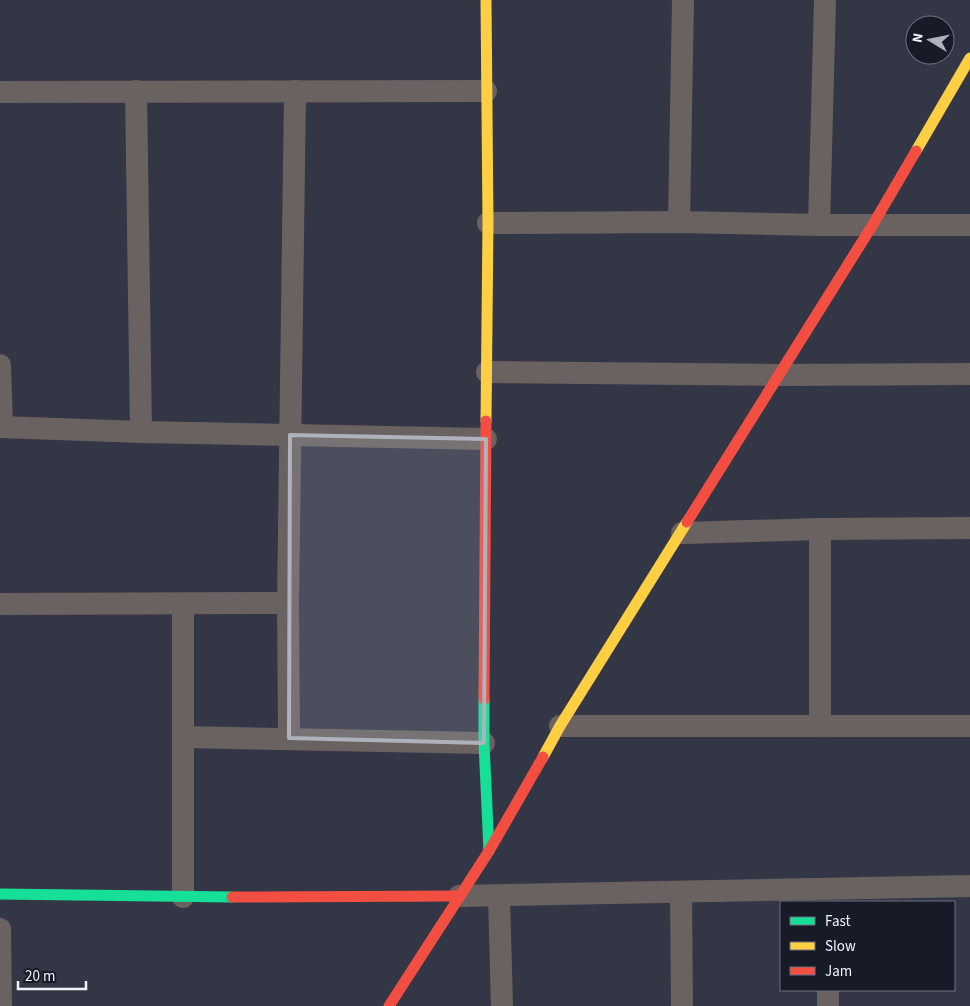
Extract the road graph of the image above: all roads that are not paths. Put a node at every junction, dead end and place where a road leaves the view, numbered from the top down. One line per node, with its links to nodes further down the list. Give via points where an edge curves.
1 (486, 0): 7 (street)
2 (683, 0): 9 (street)
3 (825, 0): 12 (street)
4 (968, 65): 13 (street)
5 (136, 91): 6 (street); 8 (street); 19 (street)
6 (296, 91): 7 (street); 20 (street)
7 (486, 91): 10 (street)
8 (0, 92)
9 (679, 222): 10 (street); 12 (street)
10 (488, 223): 15 (street)
11 (970, 225): 13 (street)
12 (819, 226): 13 (street)
13 (872, 226): 17 (street)
14 (0, 365): 18 (street)
15 (487, 372): 17 (street); 21 (street)
16 (970, 374): 17 (street)
17 (778, 375): 24 (street)
18 (1, 427): 19 (street)
19 (141, 432): 20 (street)
20 (290, 435): 21 (street); 25 (street)
21 (486, 439): 33 (street)
22 (970, 528): 23 (street)
23 (820, 529): 24 (street); 29 (street)
24 (682, 533): 28 (street)
25 (288, 603): 27 (street); 32 (street)
26 (0, 604): 27 (street)
27 (183, 604): 31 (street)
28 (560, 726): 29 (street); 34 (street)
29 (820, 726): 30 (street)
30 (970, 726)
31 (183, 737): 32 (street); 41 (street)
32 (289, 738): 33 (street)
33 (484, 743): 34 (street)
34 (489, 851): 39 (street)
35 (970, 886): 38 (street)
36 (681, 892): 38 (street); 40 (street); 47 (street)
37 (0, 894): 41 (street)
38 (827, 895)
39 (459, 896): 40 (street); 41 (street); 45 (street)
40 (499, 896): 46 (street)
41 (183, 897)
42 (0, 929): 44 (street)
43 (828, 991): 48 (street)
44 (1, 1006)
45 (390, 1006)
46 (502, 1006)
47 (682, 1006)
48 (828, 1006)

